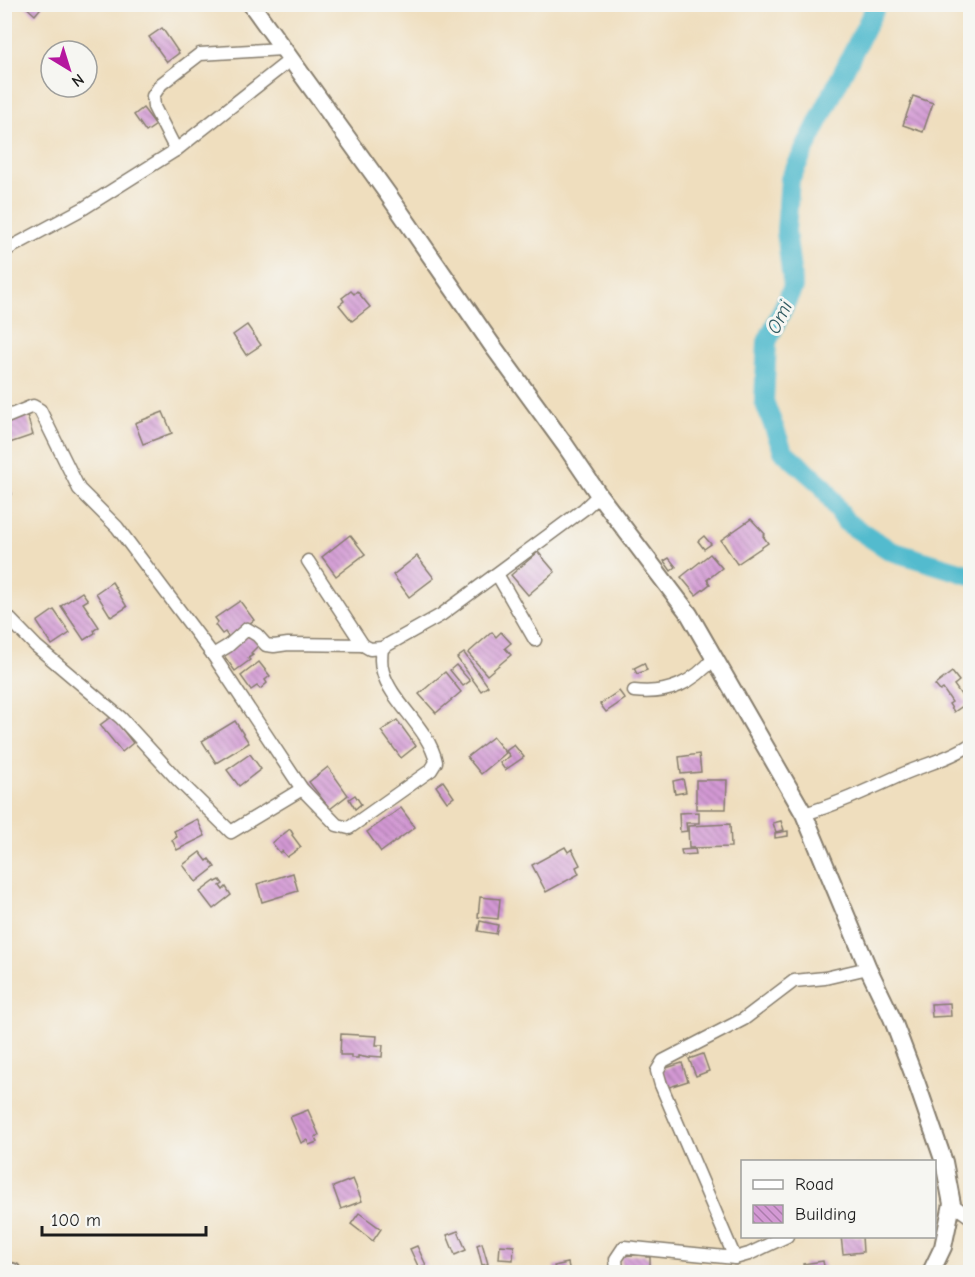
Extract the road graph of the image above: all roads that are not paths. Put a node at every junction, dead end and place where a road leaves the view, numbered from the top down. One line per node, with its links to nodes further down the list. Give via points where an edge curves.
1 (250, 4): 2 (street)
2 (286, 54): 3 (street); 3 (street, via 200,54 161,84 153,96 154,107); 6 (street)
3 (176, 150): 4 (street, via 84,208)
4 (4, 251)
5 (4, 418): 13 (street, via 33,406 40,410 79,489 117,527)
6 (599, 495): 8 (street); 14 (street, via 688,614)
7 (308, 561): 11 (street)
8 (497, 574): 10 (street); 12 (street, via 441,615)
9 (4, 613): 17 (street, via 36,646 121,718 231,832)
10 (535, 640)
11 (363, 645): 12 (street); 13 (street, via 266,645 247,629)
12 (382, 648): 17 (street, via 383,673 434,751 436,762 431,770 349,828 337,825)
13 (213, 655): 17 (street)
14 (715, 657): 15 (street, via 701,674 670,690); 18 (street)
15 (634, 691)
16 (970, 745): 18 (street, via 954,755)
17 (302, 789)
18 (804, 814): 19 (street)
19 (868, 968): 20 (street, via 917,1084); 24 (street, via 794,981 744,1019 663,1061 657,1071)
20 (939, 1164): 21 (street)
21 (952, 1204): 22 (street); 28 (street, via 943,1247)
22 (970, 1217)
23 (783, 1238): 24 (street)
24 (735, 1258): 27 (street, via 624,1247 616,1259)
25 (4, 1270): 26 (street)
26 (13, 1272)
27 (617, 1272)
28 (931, 1272)

